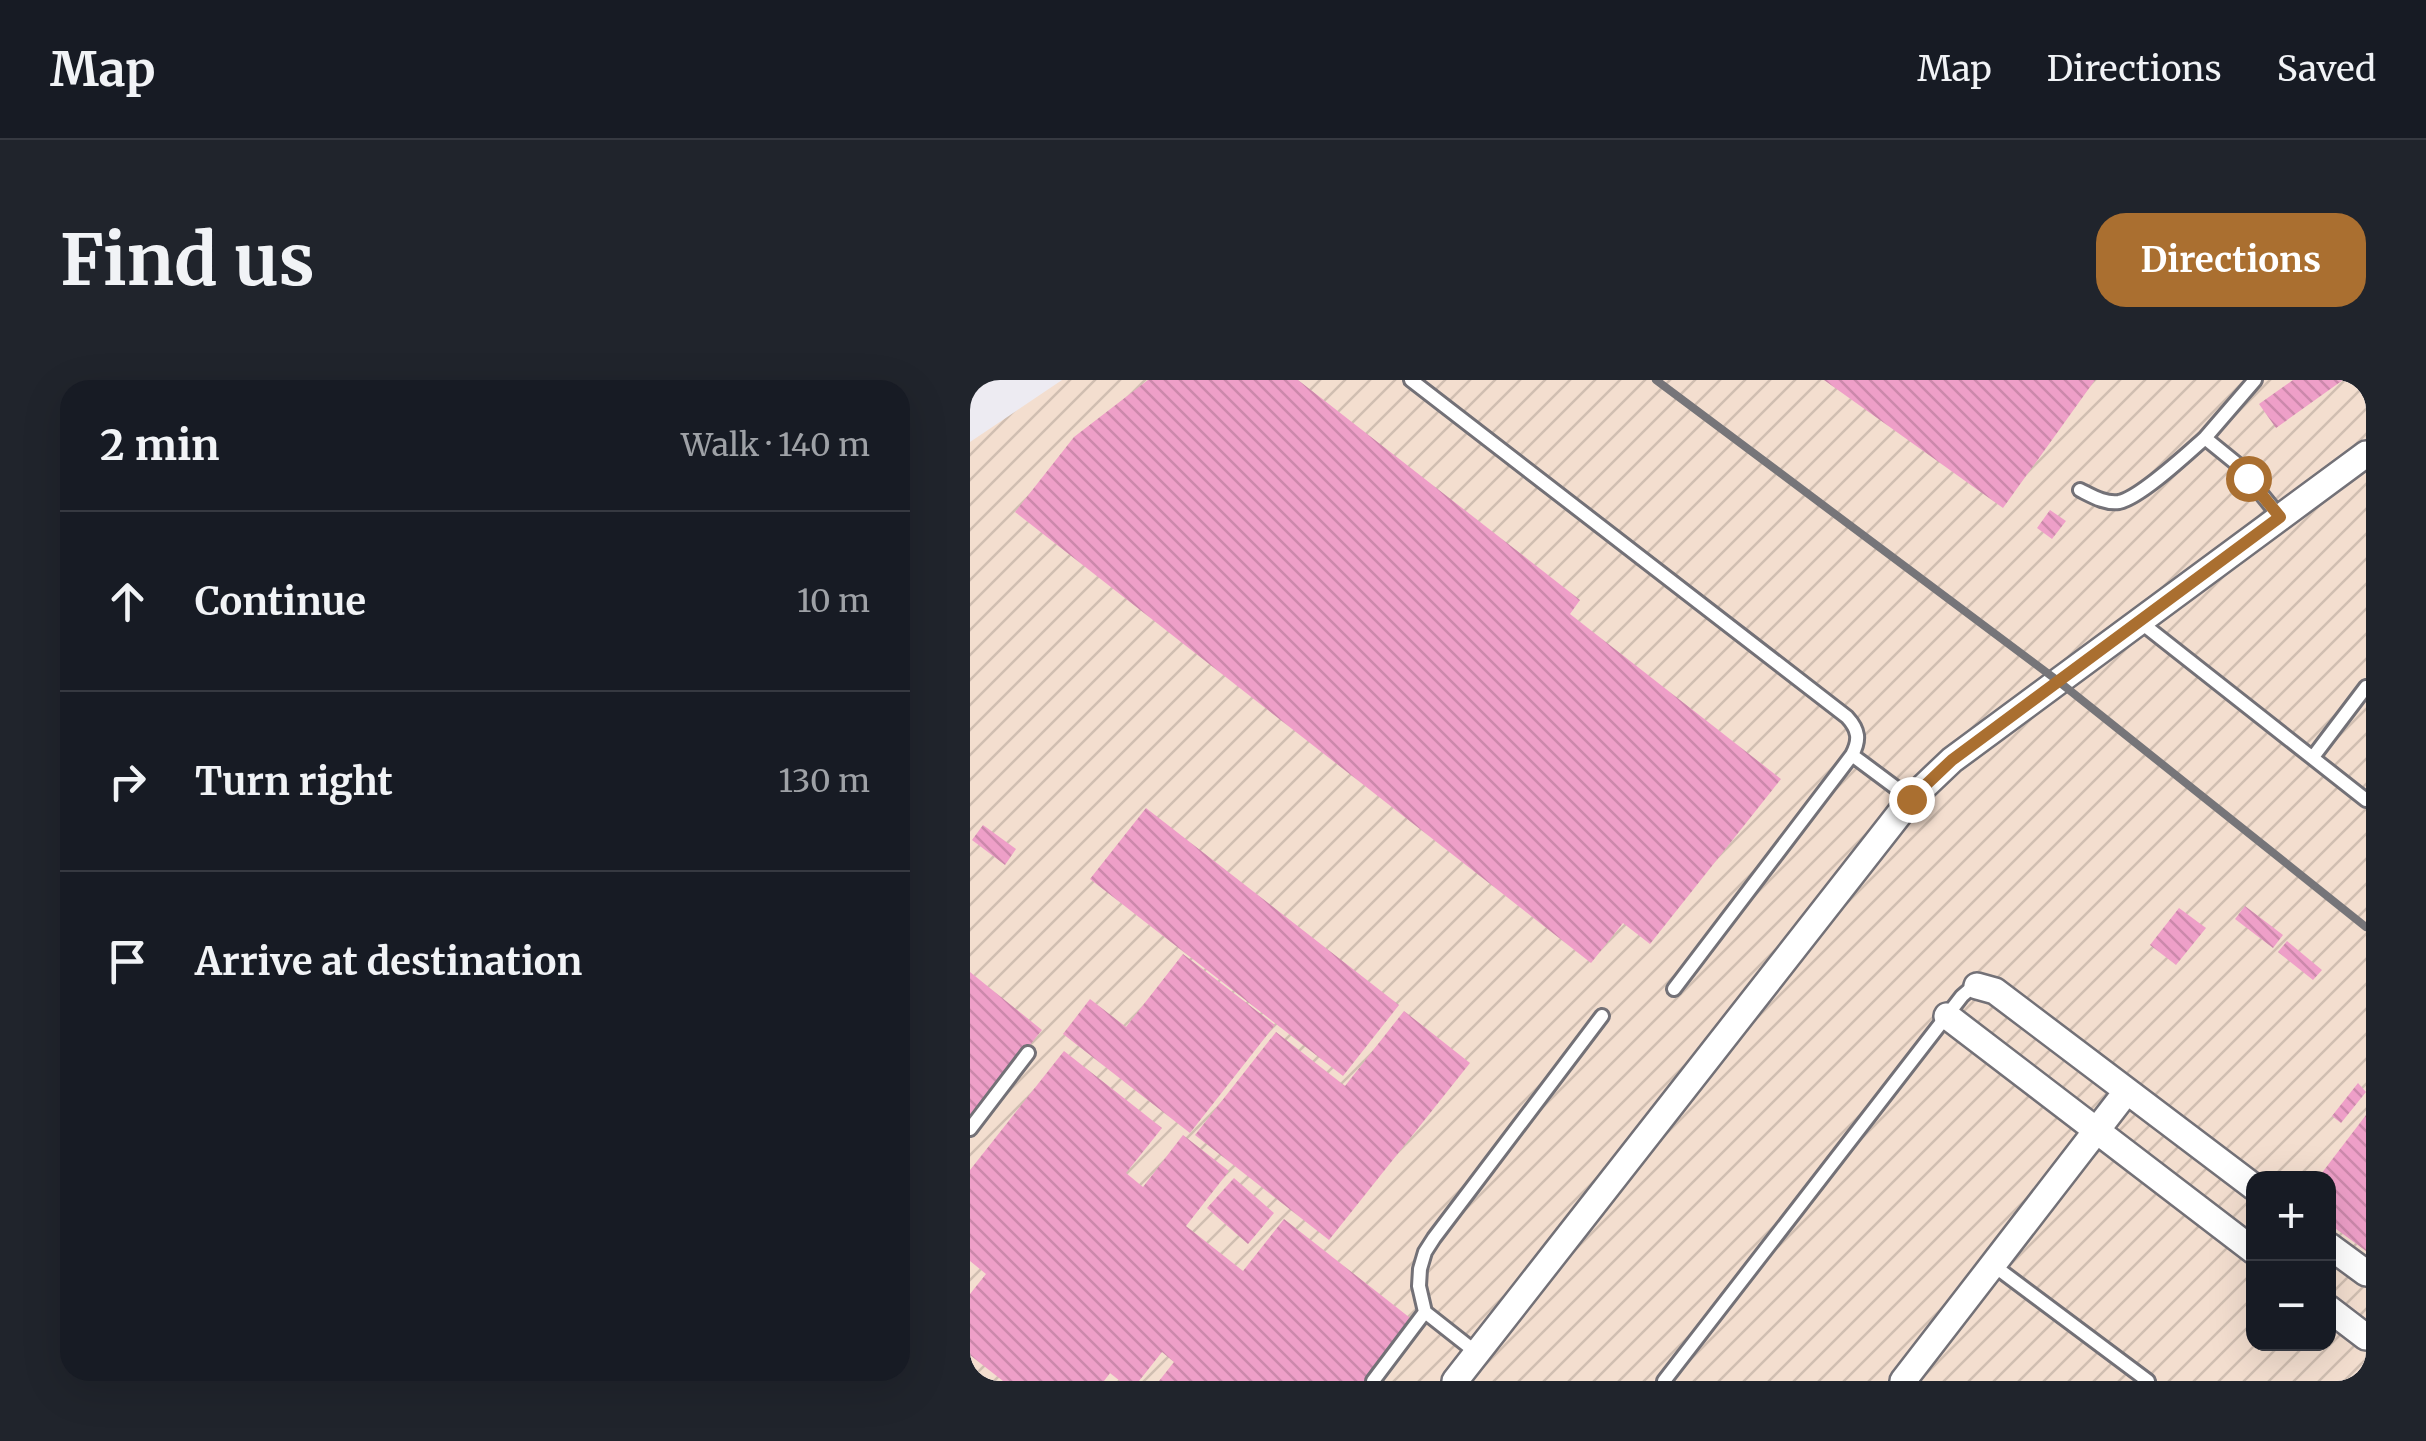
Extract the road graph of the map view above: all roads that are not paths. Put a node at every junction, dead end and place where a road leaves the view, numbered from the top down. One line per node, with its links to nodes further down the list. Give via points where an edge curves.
1 (1410, 380): 9 (lane, via 1847,717 1858,735)
2 (2255, 380): 3 (lane)
3 (2205, 438): 5 (lane, via 2134,496 2119,502); 6 (lane, via 2237,464)
4 (2366, 454): 6 (street)
5 (2080, 490)
6 (2280, 517): 7 (street)
7 (2138, 621): 10 (lane); 11 (street, via 1952,760)
8 (2366, 687): 10 (lane)
9 (1852, 756): 11 (lane); 14 (lane)
10 (2313, 757): 12 (lane)
11 (1911, 799): 29 (street)
12 (2366, 800)
13 (1977, 986): 16 (lane); 18 (street, via 1994,991)
14 (1674, 988)
15 (1602, 1016): 26 (lane, via 1425,1252)
16 (1947, 1016): 20 (street); 32 (lane)
17 (1028, 1053): 19 (lane)
18 (2127, 1091): 20 (street); 21 (street)
19 (970, 1128)
20 (2097, 1131): 22 (street); 24 (street)
21 (2246, 1181)
22 (2246, 1244)
23 (2336, 1250): 25 (street)
24 (1993, 1265): 33 (street); 34 (lane)
25 (2366, 1273)
26 (1425, 1312): 29 (lane); 30 (lane)
27 (2336, 1314): 28 (street)
28 (2366, 1337)
29 (1477, 1353): 31 (street)
30 (1373, 1381)
31 (1456, 1381)
32 (1664, 1381)
33 (1903, 1381)
34 (2148, 1381)

